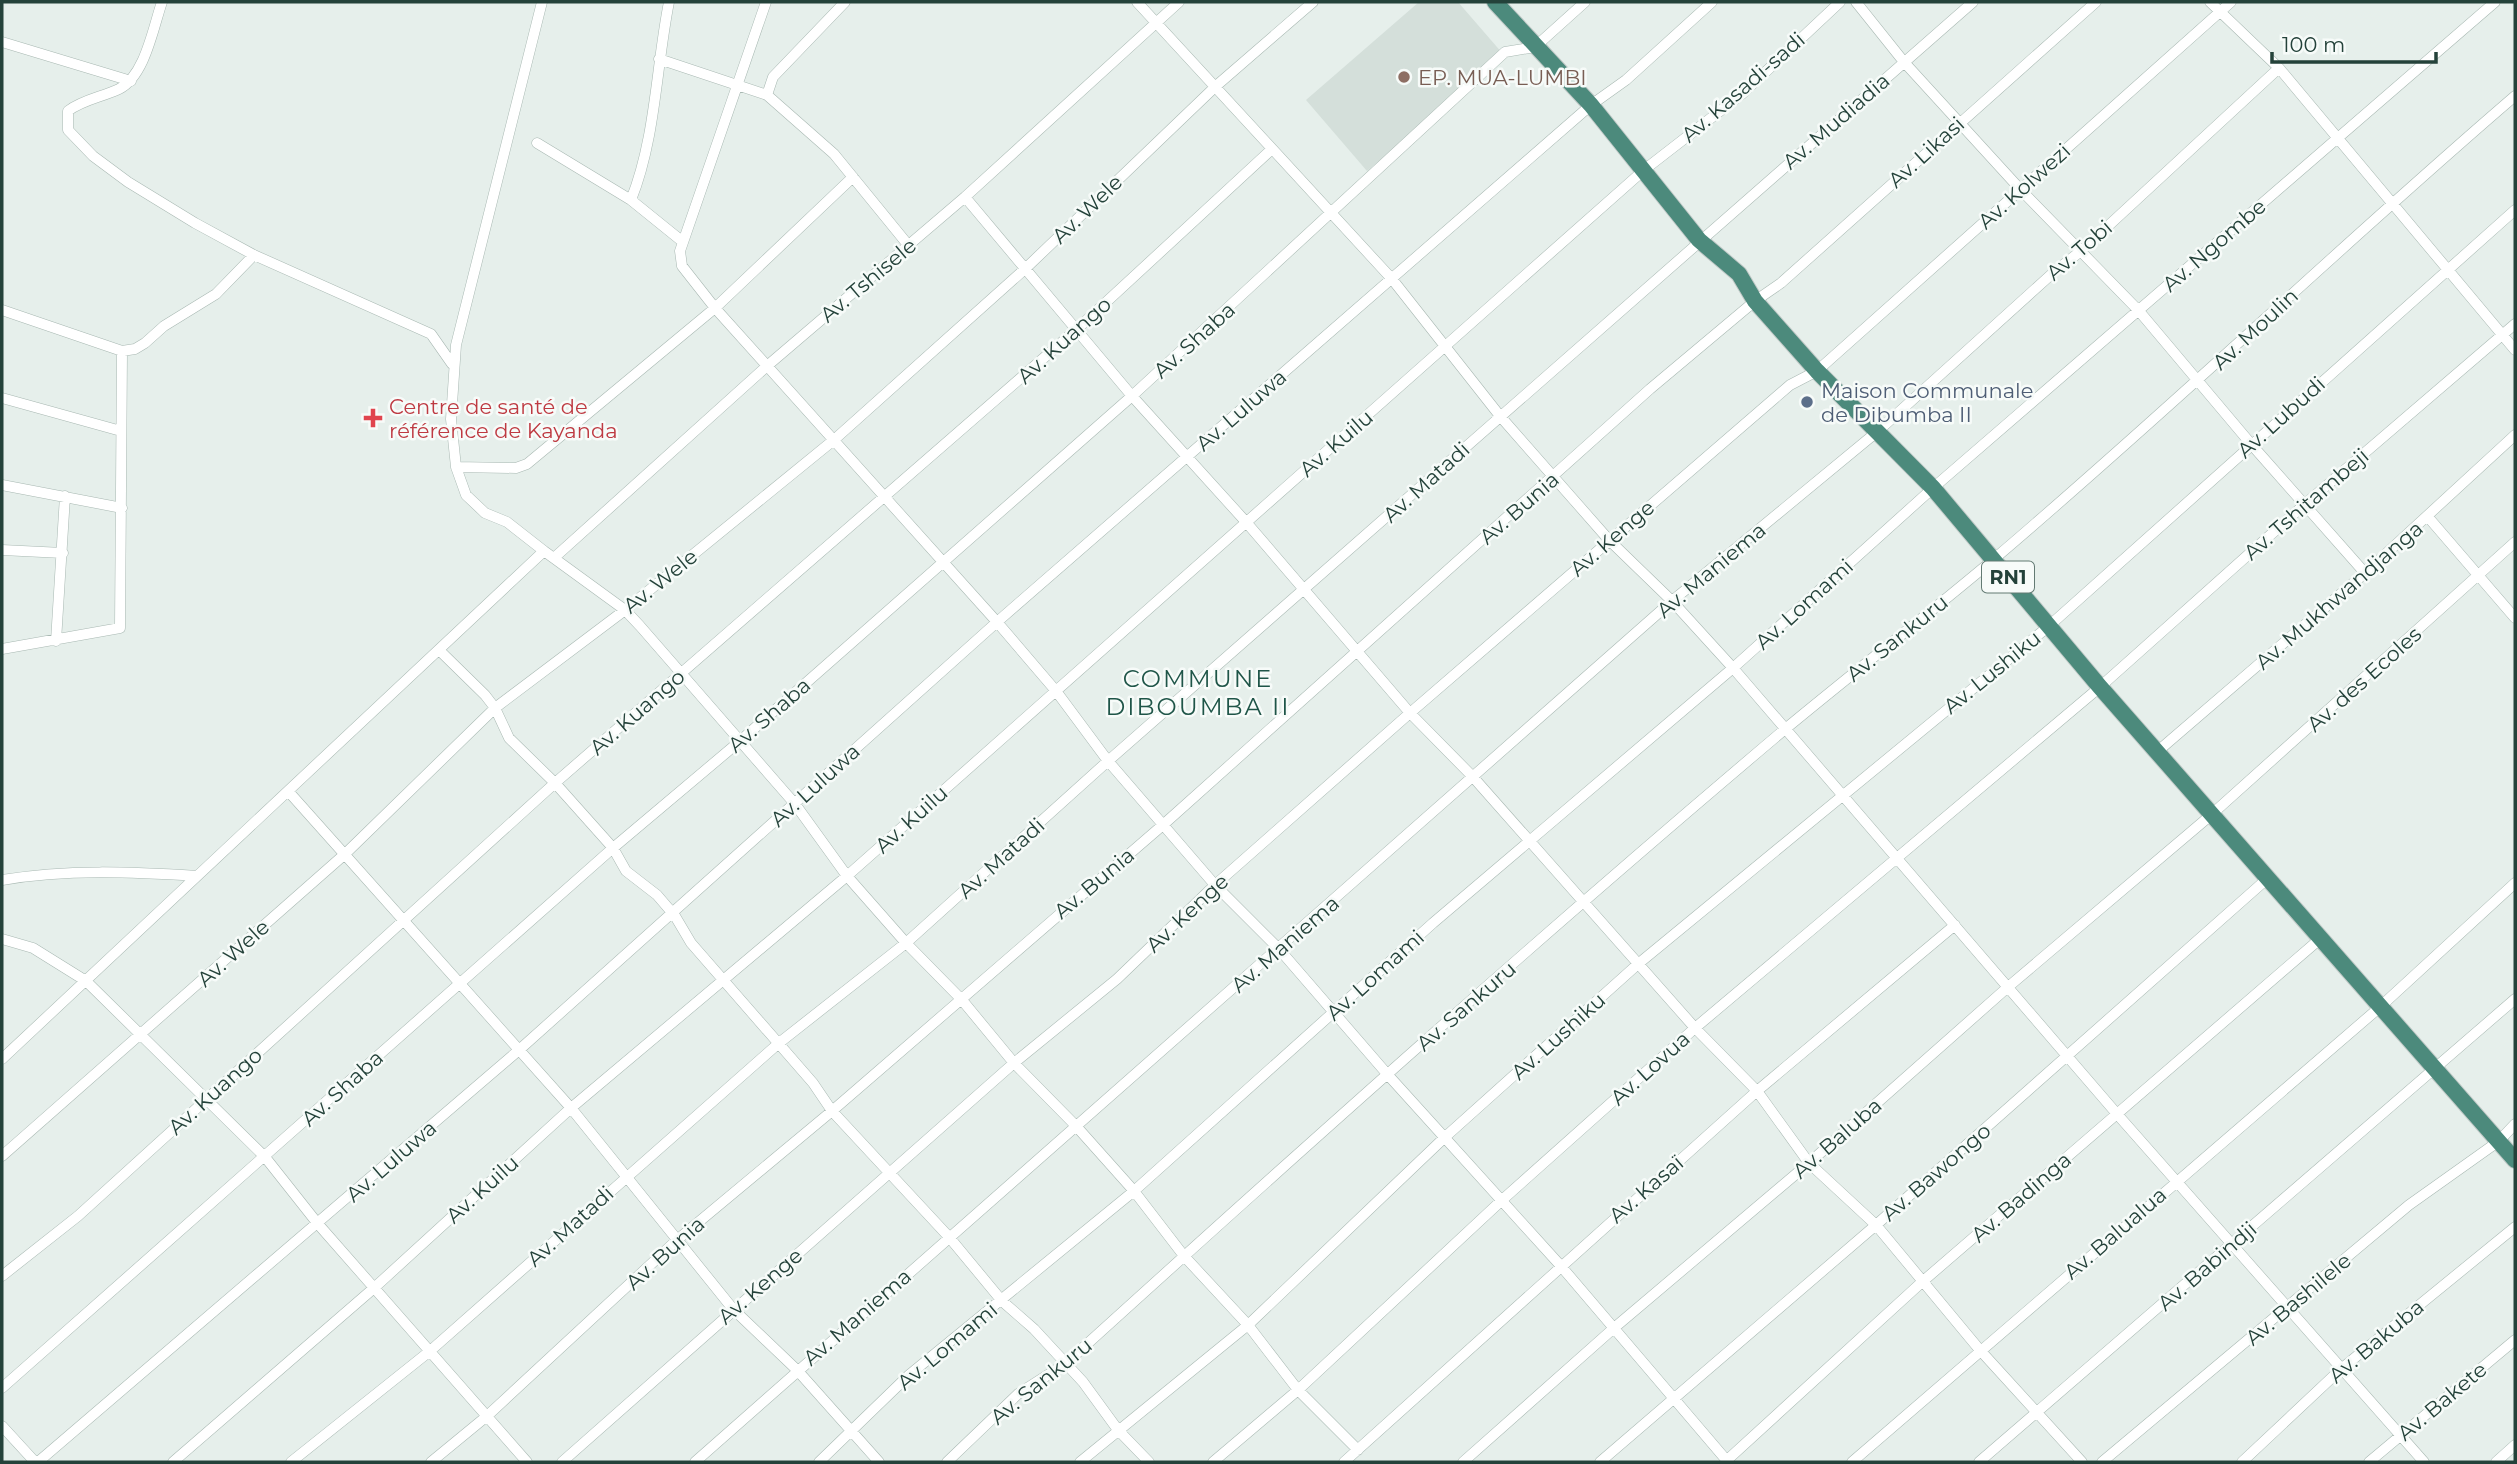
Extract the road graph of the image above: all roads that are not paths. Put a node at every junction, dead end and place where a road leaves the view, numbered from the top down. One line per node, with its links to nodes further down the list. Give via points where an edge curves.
1 (162, 2): 26 (street)
2 (542, 2): 62 (street)
3 (669, 2): 23 (street)
4 (766, 2): 28 (street)
5 (845, 2): 29 (street, via 774,77)
6 (1137, 2): 20 (street)
7 (1179, 2): 20 (street, Av. Tshisele)
8 (1313, 2): 27 (street, Av. Wele)
9 (1495, 2): 22 (highway, RN1)
10 (1585, 2): 22 (street)
11 (1712, 2): 31 (street, Av. Luluwa, via 1626,80)
12 (1840, 2): 36 (street, Av. Kasadi-sadi, via 1742,94)
13 (1856, 2): 24 (street)
14 (1973, 2): 24 (street, Av. Mudiadia)
15 (2096, 2): 32 (street, Av. Likasi)
16 (2210, 2): 19 (street)
17 (2231, 2): 19 (street, Av. Kolwezi)
18 (2495, 2): 33 (street, Av. Ngombe)
19 (2219, 12): 25 (street); 38 (street, Av. Kolwezi)
20 (1157, 22): 27 (street); 39 (street, Av. Tshisele)
21 (2, 42): 26 (street)
22 (1535, 47): 31 (highway, RN1); 43 (street, Av. Shaba, via 1505,52)
23 (659, 59): 28 (street); 40 (street, via 650,130)
24 (1904, 62): 32 (street); 44 (street, Av. Mudiadia)
25 (2279, 68): 33 (street); 47 (street, Av. Tobi)
26 (131, 81): 48 (street, via 75,105 68,111 68,130 128,182)
27 (1216, 86): 35 (street); 49 (street, Av. Wele)
28 (737, 87): 29 (street); 45 (street)
29 (767, 95): 37 (street, via 834,154)
30 (2515, 96): 41 (street, Av. Moulin)
31 (1591, 105): 36 (highway, RN1); 51 (street, Av. Luluwa)
32 (1959, 122): 38 (street); 52 (street, Av. Likasi, via 1782,283)
33 (2339, 138): 41 (street); 55 (street, Av. Ngombe)
34 (537, 143): 40 (street)
35 (1272, 149): 43 (street); 57 (street, Av. Kuango)
36 (1644, 170): 44 (highway, RN1); 59 (street, Av. Kuilu)
37 (853, 177): 46 (street); 53 (street)
38 (2020, 189): 47 (street); 64 (street, Av. Kolwezi)
39 (965, 197): 46 (street, Av. Tshisele); 49 (street)
40 (631, 200): 45 (street)
41 (2389, 203): 50 (street); 65 (street, Av. Moulin)
42 (2515, 210): 50 (street, Av. Lubudi)
43 (1332, 214): 51 (street); 66 (street, Av. Shaba)
44 (1699, 240): 52 (highway, RN1, via 1738,274); 68 (street, Av. Matadi)
45 (683, 242): 53 (street, via 679,260)
46 (909, 246): 63 (street, Av. Tshisele)
47 (2081, 251): 55 (street); 70 (street, Av. Tobi)
48 (254, 255): 60 (street, via 216,294 164,326 145,344); 62 (street, via 431,334)
49 (1026, 268): 57 (street); 72 (street, Av. Wele)
50 (2446, 270): 58 (street); 73 (street, Av. Lubudi)
51 (1392, 279): 59 (street); 74 (street, Av. Luluwa)
52 (1755, 301): 64 (highway, RN1); 76 (street, Av. Bunia)
53 (715, 308): 63 (street); 75 (street, via 527,464 516,468)
54 (2, 310): 60 (street)
55 (2139, 311): 65 (street); 78 (street, Av. Ngombe)
56 (2515, 324): 58 (street, Av. Tshitambeji)
57 (1077, 329): 66 (street); 80 (street, Av. Kuango)
58 (2502, 335): 61 (street); 81 (street, Av. Tshitambeji)
59 (1446, 346): 68 (street); 84 (street, Av. Kuilu)
60 (122, 351): 69 (street)
61 (2515, 351)
62 (452, 364): 75 (street)
63 (767, 366): 72 (street); 90 (street, Av. Tshisele)
64 (1816, 371): 70 (highway, RN1); 85 (street, Av. Kenge, via 1790,385)
65 (2199, 381): 73 (street); 91 (street, Av. Moulin)
66 (1132, 396): 74 (street); 92 (street, Av. Shaba)
67 (2, 398): 69 (street)
68 (1500, 416): 76 (street); 95 (street, Av. Matadi)
69 (121, 431): 82 (street)
70 (1878, 431): 78 (highway, RN1); 96 (street, Av. Maniema)
71 (2515, 435): 83 (street, Av. Mukhwandjanga)
72 (835, 439): 80 (street); 97 (street, Av. Wele)
73 (2251, 444): 81 (street); 100 (street, Av. Lubudi)
74 (1188, 456): 84 (street); 99 (street, Av. Luluwa)
75 (456, 467): 88 (street, via 473,504 507,522)
76 (1555, 476): 85 (street); 104 (street, Av. Bunia)
77 (2, 485): 79 (street)
78 (1933, 488): 91 (highway, RN1); 105 (street, Av. Lomami)
79 (65, 496): 82 (street); 89 (street)
80 (885, 496): 92 (street); 106 (street, Av. Kuango)
81 (2305, 504): 93 (street); 107 (street, Av. Tshitambeji)
82 (122, 508): 101 (street, via 120,628)
83 (2428, 517): 93 (street, Av. Mukhwandjanga); 94 (street)
84 (1246, 522): 95 (street); 108 (street, Av. Kuilu)
85 (1609, 540): 96 (street); 110 (street, Av. Kenge)
86 (2515, 542): 94 (street, Av. des Ecoles)
87 (2, 550): 89 (street)
88 (544, 551): 90 (street); 103 (street)
89 (63, 553): 101 (street)
90 (555, 557): 97 (street)
91 (1993, 560): 100 (highway, RN1); 111 (street, Av. Sankuru)
92 (943, 563): 99 (street); 112 (street, Av. Shaba)
93 (2365, 573): 113 (street, Av. Mukhwandjanga)
94 (2480, 576): 98 (street); 120 (street, Av. des Ecoles)
95 (1303, 591): 104 (street); 114 (street, Av. Matadi)
96 (1672, 601): 105 (street); 115 (street, Av. Maniema)
97 (625, 610): 106 (street); 109 (street, Av. Wele)
98 (2515, 618)
99 (998, 622): 108 (street); 119 (street, Av. Luluwa)
100 (2049, 626): 107 (highway, RN1); 118 (street, Av. Lushiku)
101 (56, 641): 102 (street)
102 (2, 649)
103 (439, 650): 109 (street); 117 (street)
104 (1357, 650): 110 (street); 121 (street, Av. Bunia)
105 (1733, 668): 111 (street); 122 (street, Av. Lomami)
106 (681, 675): 112 (street); 116 (street, Av. Kuango)
107 (2100, 687): 113 (highway, RN1); 125 (street, Av. Lovua)
108 (1056, 691): 114 (street); 127 (street, Av. Kuilu)
109 (495, 708): 116 (street, via 509,738); 124 (street, Av. Wele)
110 (1410, 713): 115 (street); 131 (street, Av. Kenge)
111 (1787, 728): 118 (street); 132 (street, Av. Sankuru)
112 (740, 741): 119 (street); 123 (street, Av. Shaba)
113 (2158, 751): 120 (highway, RN1)
114 (1108, 761): 121 (street); 138 (street, Av. Matadi)
115 (1474, 777): 122 (street); 139 (street, Av. Maniema)
116 (555, 783): 123 (street); 134 (street, Av. Kuango)
117 (288, 792): 124 (street); 126 (street)
118 (1843, 794): 125 (street); 140 (street, Av. Lushiku)
119 (795, 804): 127 (street); 133 (street, Av. Luluwa)
120 (2211, 815): 128 (highway, RN1); 144 (street, Av. Baluba)
121 (1164, 824): 131 (street); 146 (street, Av. Bunia)
122 (1530, 839): 132 (street); 148 (street, Av. Lomami)
123 (613, 848): 133 (street, via 626,871 657,895); 143 (street, Av. Shaba)
124 (345, 854): 134 (street); 150 (street, Av. Wele)
125 (1897, 858): 135 (street); 149 (street, Av. Lovua)
126 (197, 876): 129 (street, via 117,871); 142 (street)
127 (847, 876): 138 (street); 141 (street, Av. Kuilu)
128 (2268, 878): 136 (highway, RN1); 153 (street, Av. Bawongo)
129 (2, 880)
130 (2515, 883): 147 (street, Av. Balualua)
131 (1215, 886): 139 (street); 155 (street, Av. Kenge, via 1117,979)
132 (1584, 903): 140 (street); 157 (street, Av. Sankuru)
133 (670, 912): 141 (street); 152 (street, Av. Luluwa)
134 (403, 920): 143 (street); 159 (street, Av. Kuango)
135 (1955, 925): 144 (street); 158 (street, Av. Kasaï)
136 (2321, 938): 147 (highway, RN1); 162 (street, Av. Badinga)
137 (2, 939): 142 (street, via 33,948)
138 (906, 943): 146 (street); 151 (street, Av. Matadi)
139 (1279, 949): 148 (street); 164 (street, Av. Maniema)
140 (1638, 964): 149 (street); 165 (street, Av. Lushiku)
141 (723, 978): 151 (street); 160 (street, Av. Kuilu)
142 (86, 981): 150 (street); 154 (street)
143 (461, 983): 152 (street); 168 (street, Av. Shaba)
144 (2008, 987): 153 (street); 170 (street, Av. Baluba)
145 (2515, 999): 156 (street, Av. Babindji)
146 (962, 1000): 155 (street); 161 (street, Av. Bunia)
147 (2380, 1007): 156 (highway, RN1); 173 (street, Av. Balualua)
148 (1333, 1012): 157 (street); 174 (street, Av. Lomami)
149 (1695, 1028): 158 (street); 175 (street, Av. Lovua)
150 (141, 1034): 159 (street); 167 (street, Av. Wele)
151 (779, 1043): 161 (street); 172 (street, Av. Matadi)
152 (519, 1050): 160 (street); 176 (street, Av. Luluwa)
153 (2067, 1056): 162 (street); 177 (street, Av. Bawongo)
154 (2, 1059)
155 (1014, 1063): 164 (street); 171 (street, Av. Kenge)
156 (2435, 1070): 166 (highway, RN1); 181 (street, Av. Babindji)
157 (1388, 1075): 165 (street); 182 (street, Av. Sankuru)
158 (1757, 1091): 170 (street); 183 (street, Av. Kasaï)
159 (206, 1099): 168 (street); 184 (street, Av. Kuango, via 78,1216)
160 (571, 1108): 172 (street); 186 (street, Av. Kuilu)
161 (832, 1111): 171 (street); 180 (street, Av. Bunia)
162 (2117, 1114): 173 (street); 185 (street, Av. Badinga)
163 (2515, 1124): 166 (street, Av. Bashilele)
164 (1076, 1126): 174 (street); 179 (street, Av. Maniema)
165 (1444, 1138): 175 (street); 190 (street, Av. Lushiku)
166 (2499, 1141): 169 (highway, RN1); 188 (street, Av. Bashilele, via 2409,1205)
167 (2, 1156)
168 (265, 1157): 176 (street); 198 (street, Av. Shaba)
169 (2515, 1160)
170 (1809, 1163): 177 (street); 191 (street, Av. Baluba)
171 (890, 1173): 179 (street); 189 (street, Av. Kenge)
172 (626, 1175): 180 (street); 194 (street, Av. Matadi)
173 (2177, 1180): 181 (street); 193 (street, Av. Balualua)
174 (1134, 1191): 182 (street); 187 (street, Av. Lomami)
175 (1501, 1201): 183 (street); 199 (street, Av. Lovua)
176 (318, 1224): 186 (street); 209 (street, Av. Luluwa)
177 (1876, 1225): 185 (street); 200 (street, Av. Bawongo)
178 (2515, 1227): 196 (street, Av. Bakuba)
179 (949, 1237): 187 (street); 197 (street, Av. Maniema)
180 (677, 1240): 189 (street); 202 (street, Av. Bunia)
181 (2232, 1245): 188 (street); 201 (street, Av. Babindji)
182 (1184, 1256): 190 (street); 195 (street, Av. Sankuru)
183 (1560, 1265): 191 (street); 208 (street, Av. Kasaï)
184 (2, 1276)
185 (1922, 1282): 193 (street); 225 (street, Av. Badinga)
186 (374, 1288): 194 (street); 210 (street, Av. Kuilu)
187 (1002, 1301): 195 (street); 205 (street, Av. Lomami, via 909,1375)
188 (2287, 1308): 196 (street); 229 (street, Av. Bashilele)
189 (733, 1309): 197 (street); 214 (street, Av. Kenge)
190 (1248, 1325): 199 (street); 204 (street, Av. Lushiku)
191 (1614, 1328): 200 (street); 223 (street, Av. Baluba)
192 (2515, 1340): 206 (street, Av. Bakete)
193 (1979, 1349): 201 (street); 226 (street, Av. Balualua)
194 (430, 1351): 202 (street); 211 (street, Av. Matadi)
195 (1065, 1364): 204 (street); 218 (street, Av. Sankuru, via 1018,1394)
196 (2341, 1369): 206 (street); 230 (street, Av. Bakuba)
197 (797, 1370): 205 (street); 215 (street, Av. Maniema)
198 (2, 1388)
199 (1298, 1390): 208 (street); 221 (street, Av. Lovua)
200 (1675, 1399): 224 (street, Av. Bawongo); 225 (street)
201 (2036, 1412): 227 (street, Av. Babindji); 228 (street)
202 (487, 1416): 212 (street, Av. Bunia); 213 (street)
203 (2, 1426): 209 (street)
204 (1118, 1430): 219 (street, Av. Lushiku); 220 (street)
205 (853, 1431): 216 (street, Av. Lomami); 217 (street)
206 (2401, 1435): 231 (street, Av. Bakete); 232 (street)
207 (2515, 1445): 233 (street)
208 (1358, 1450): 222 (street, Av. Kasaï)
209 (36, 1462)
210 (173, 1462)
211 (291, 1462)
212 (430, 1462)
213 (527, 1462)
214 (562, 1462)
215 (695, 1462)
216 (819, 1462)
217 (879, 1462)
218 (947, 1462)
219 (1080, 1462)
220 (1149, 1462)
221 (1213, 1462)
222 (1344, 1462)
223 (1463, 1462)
224 (1600, 1462)
225 (1727, 1462)
226 (1852, 1462)
227 (1979, 1462)
228 (2082, 1462)
229 (2102, 1462)
230 (2242, 1462)
231 (2369, 1462)
232 (2424, 1462)
233 (2496, 1462)

